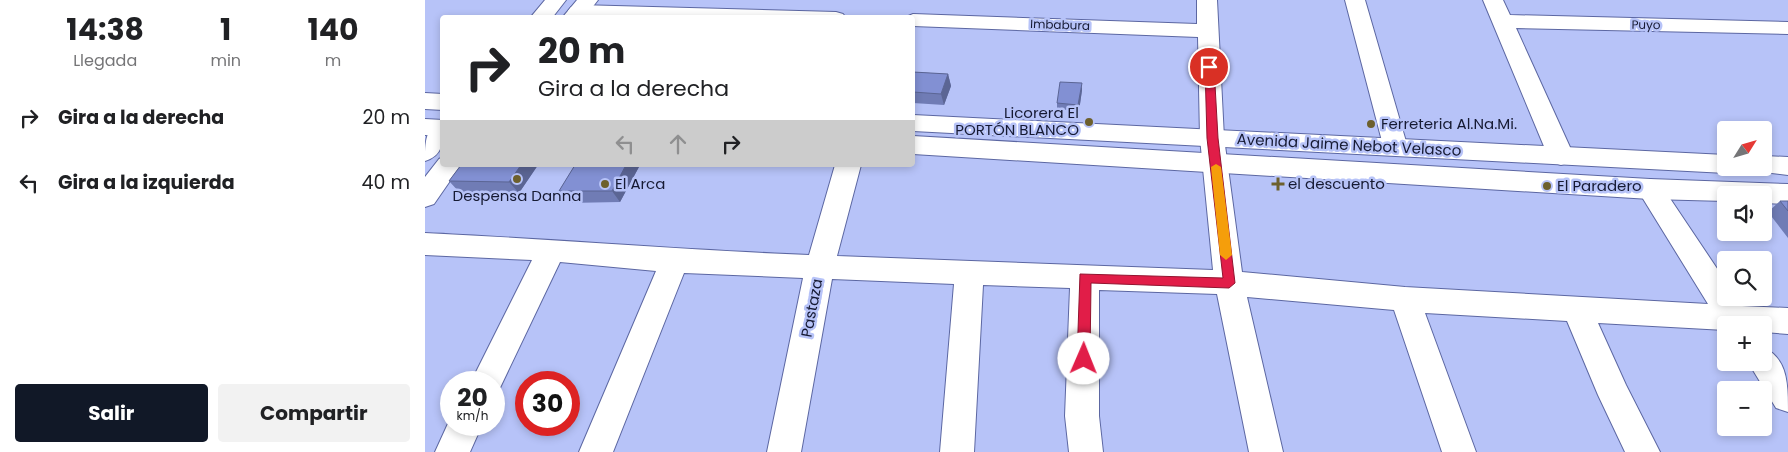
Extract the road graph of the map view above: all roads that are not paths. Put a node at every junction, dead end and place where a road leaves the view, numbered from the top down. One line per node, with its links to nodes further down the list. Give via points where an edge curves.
1 (556, 0): 7 (street)
2 (926, 0): 10 (street)
3 (1207, 0): 13 (street)
4 (1355, 0): 21 (street)
5 (1493, 0): 9 (street)
6 (579, 9): 8 (street)
7 (543, 15)
8 (750, 15)
9 (1504, 21): 12 (street, Puyo); 24 (street)
10 (915, 23)
11 (915, 25): 13 (street, Imbabura)
12 (1788, 28)
13 (1208, 32): 22 (street)
14 (425, 101): 15 (street)
15 (440, 102)
16 (915, 123): 22 (street, Avenida Jaime Nebot Velasco)
17 (425, 127): 18 (street)
18 (440, 128)
19 (440, 132): 23 (street)
20 (915, 145): 22 (street, Avenida Jaime Nebot Velasco)
21 (1395, 145): 22 (street, Avenida Jaime Nebot Velasco); 24 (street, Avenida Jaime Nebot Velasco)
22 (1214, 151): 30 (street, Avenida Jaime Nebot Velasco); 39 (street)
23 (425, 152)
24 (1561, 156): 25 (street, Avenida Jaime Nebot Velasco)
25 (1717, 164)
26 (1773, 165): 27 (street)
27 (1788, 166)
28 (447, 167): 32 (street)
29 (847, 167): 36 (street, Pastaza)
30 (1650, 189): 31 (street, Avenida Jaime Nebot Velasco); 42 (street)
31 (1788, 194)
32 (425, 198)
33 (425, 244): 34 (street)
34 (551, 250): 35 (street); 46 (street)
35 (674, 261): 36 (street); 51 (street)
36 (820, 266): 37 (street); 52 (street, Pastaza)
37 (969, 274): 38 (street); 53 (street)
38 (1085, 278): 39 (street); 54 (street, via 1082,416)
39 (1229, 283): 40 (street); 55 (street)
40 (1405, 299): 41 (street); 56 (street)
41 (1577, 309): 43 (street); 57 (street)
42 (1732, 316)
43 (1717, 320)
44 (1772, 321): 45 (street)
45 (1788, 321)
46 (492, 371)
47 (1770, 371): 48 (street)
48 (1788, 396)
49 (460, 436): 50 (street)
50 (452, 452)
51 (596, 452)
52 (784, 452)
53 (957, 452)
54 (1086, 452)
55 (1266, 452)
56 (1459, 452)
57 (1643, 452)

